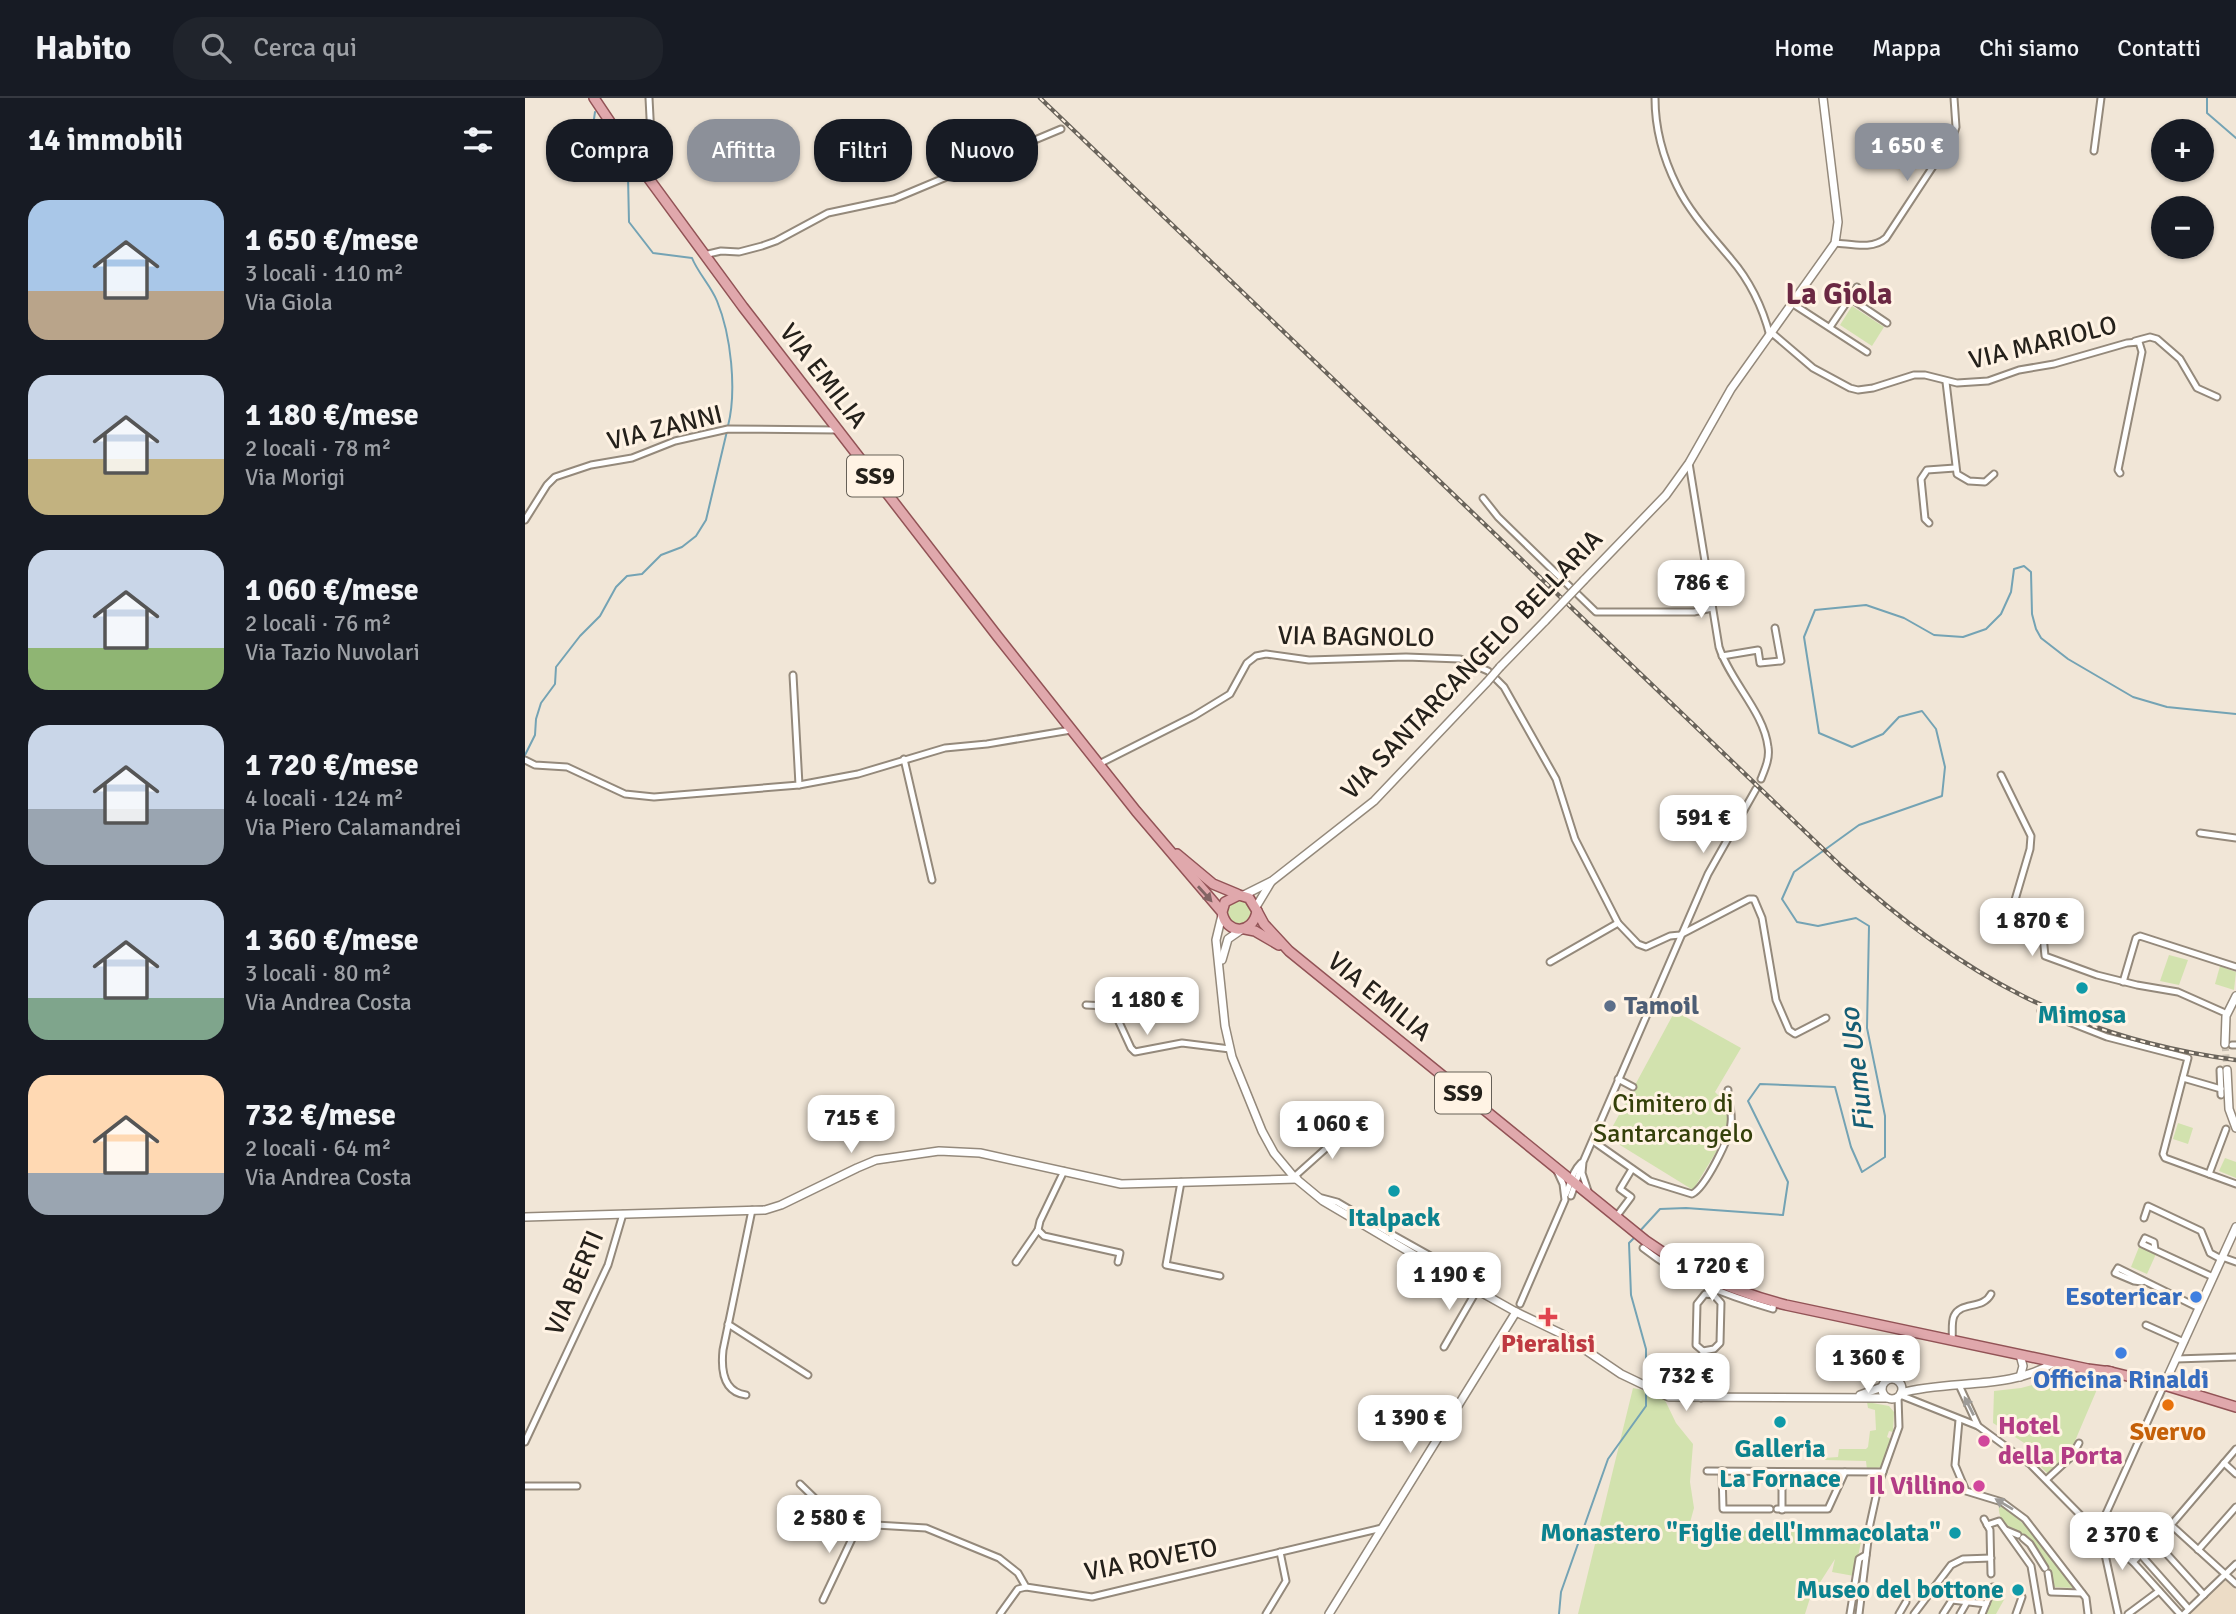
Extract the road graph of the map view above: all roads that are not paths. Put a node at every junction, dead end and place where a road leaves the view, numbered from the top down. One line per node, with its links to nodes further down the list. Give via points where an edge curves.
1 (594, 98): 7 (main road, VIA EMILIA / SS9)
2 (649, 98): 8 (street)
3 (1655, 98): 19 (street, via 1657,131 1676,185 1746,280)
4 (1823, 98): 12 (street, via 1838,222)
5 (1954, 98): 12 (street, via 1953,136 1886,238 1872,246)
6 (2101, 98): 10 (street)
7 (608, 119)
8 (650, 119)
9 (1061, 129): 13 (street, via 894,200 828,213 751,250)
10 (2094, 151)
11 (651, 182): 13 (main road, VIA EMILIA / SS9)
12 (1835, 243): 16 (street, VIA SANTARCANGELO BELLARIA)
13 (704, 255): 24 (main road, VIA EMILIA / SS9)
14 (1857, 287): 15 (street)
15 (1850, 298): 17 (street); 18 (street)
16 (1793, 304): 18 (street); 19 (street, VIA SANTARCANGELO BELLARIA)
17 (1887, 323)
18 (1830, 327): 21 (street)
19 (1771, 334): 22 (street, VIA MARIOLO, via 1814,368 1850,388 1873,388 1914,375); 25 (street, VIA SANTARCANGELO BELLARIA, via 1731,389)
20 (2135, 341): 22 (street, VIA MARIOLO, via 1988,381); 23 (street, VIA MARIOLO, via 2157,339 2180,359 2197,388); 28 (street, VIA MARIOLO, via 2142,352)
21 (1867, 352)
22 (1946, 382): 26 (street)
23 (2217, 397)
24 (839, 430): 30 (street, VIA ZANNI, via 726,430 674,441 632,458 561,474 547,485); 36 (main road, VIA EMILIA / SS9)
25 (1689, 463): 32 (street); 48 (street, VIA SANTARCANGELO BELLARIA, bridge, via 1666,495 1374,801)
26 (1955, 468): 27 (street, via 1960,478 1969,481 1985,482); 31 (street, via 1927,470 1921,479)
27 (1994, 474)
28 (2120, 474)
29 (1483, 498): 32 (street, via 1596,612)
30 (525, 520)
31 (1929, 523)
32 (1712, 608): 34 (street)
33 (1775, 628): 34 (street, via 1781,660 1761,663 1758,650)
34 (1722, 656): 41 (street, via 1766,737 1769,749)
35 (793, 675): 42 (street)
36 (1071, 730): 37 (street, via 945,748); 39 (main road, VIA EMILIA / SS9)
37 (904, 759): 42 (street); 47 (street)
38 (525, 760): 42 (street, via 567,767 625,794 643,796)
39 (1099, 764): 45 (main road, VIA EMILIA / SS9); 52 (street, VIA BAGNOLO, via 1230,694 1256,656 1460,659 1488,671 1504,687 1556,779 1575,839)
40 (2001, 775): 59 (street, via 2031,836 2011,906 2013,913 2043,936 2045,956)
41 (1762, 779)
42 (799, 786)
43 (1756, 789): 54 (street)
44 (2200, 833): 46 (street)
45 (1158, 837): 49 (main road, VIA EMILIA / SS9, via 1213,884); 51 (main road, VIA EMILIA / SS9, one-way to 51)
46 (2236, 838)
47 (932, 880)
48 (1272, 881): 49 (street, VIA SANTARCANGELO BELLARIA); 50 (street, VIA SANTARCANGELO BELLARIA)
49 (1241, 895): 50 (main road, VIA EMILIA); 51 (main road, via 1229,898)
50 (1257, 909): 53 (main road, via 1254,922); 55 (main road, VIA EMILIA / SS9, via 1263,924)
51 (1222, 914): 53 (main road, VIA EMILIA, via 1227,925); 58 (street, via 1216,938)
52 (1618, 923): 54 (street, VIA BAGNOLO, via 1646,947); 56 (street)
53 (1243, 929): 55 (main road, VIA EMILIA / SS9); 58 (street, via 1228,939)
54 (1680, 935): 64 (street, via 1755,900 1776,1000 1794,1034); 69 (street)
55 (1290, 951): 77 (main road, VIA EMILIA / SS9)
56 (1550, 962)
57 (2236, 967): 59 (street, via 2140,936)
58 (1221, 968): 66 (street)
59 (2123, 982): 63 (street, via 2178,992)
60 (2236, 996): 65 (street, via 2227,1016)
61 (1086, 1004): 66 (street, via 1113,1009 1135,1052 1182,1043)
62 (2041, 1011): 68 (street, via 2107,1037 2189,1058)
63 (2223, 1012)
64 (1826, 1018)
65 (2231, 1044)
66 (1230, 1049): 81 (street, via 1262,1131)
67 (2223, 1070): 68 (street, via 2221,1092); 73 (street)
68 (2183, 1078): 80 (street, via 2163,1154)
69 (1618, 1079): 70 (street); 75 (street)
70 (1633, 1087)
71 (1728, 1090): 78 (street, via 1730,1131 1700,1188 1692,1194 1650,1181)
72 (1352, 1125): 81 (street)
73 (2236, 1128)
74 (2226, 1129): 80 (street)
75 (1595, 1142): 76 (street); 78 (street)
76 (1581, 1164): 77 (street, via 1570,1169); 83 (street, via 1573,1173); 86 (street)
77 (1553, 1166): 83 (main road, VIA EMILIA / SS9); 85 (street)
78 (1632, 1169): 91 (street, via 1620,1189 1630,1197)
79 (1063, 1171): 82 (street, via 1121,1184); 87 (street, via 980,1153 908,1154 876,1160 781,1205); 93 (street)
80 (2209, 1174): 84 (street)
81 (1296, 1178): 82 (street); 103 (street, via 1319,1198)
82 (1181, 1182): 100 (street, via 1166,1265)
83 (1574, 1182): 85 (street); 86 (main road, VIA EMILIA / SS9)
84 (2236, 1184)
85 (1567, 1197): 86 (street); 106 (street)
86 (1592, 1197): 91 (main road, VIA EMILIA / SS9)
87 (752, 1210): 88 (street); 109 (street)
88 (623, 1214): 89 (street); 137 (street, VIA BERTI, via 608,1265)
89 (525, 1217)
90 (2144, 1217): 96 (street, via 2148,1206 2201,1231 2210,1253)
91 (1619, 1220): 105 (main road, VIA EMILIA / SS9, via 1698,1274)
92 (2236, 1227): 96 (street)
93 (1038, 1230): 97 (street); 98 (street, via 1044,1236 1120,1253)
94 (1643, 1248): 105 (street, via 1680,1274 1717,1291 1773,1309)
95 (2155, 1250): 101 (street)
96 (2222, 1258): 99 (street); 101 (street)
97 (1016, 1262)
98 (1118, 1262)
99 (2236, 1262)
100 (1220, 1276)
101 (2213, 1277): 107 (street)
102 (2142, 1282): 107 (street)
103 (1477, 1290): 108 (street); 113 (street)
104 (1991, 1294): 111 (street, via 1983,1304 1957,1312)
105 (1774, 1302): 111 (main road, VIA EMILIA / SS9)
106 (1520, 1304)
107 (2199, 1308): 112 (street)
108 (1516, 1312): 130 (street, via 1666,1396); 157 (street)
109 (728, 1324): 120 (street); 127 (street, via 722,1367 727,1383 736,1393)
110 (2146, 1325): 112 (street)
111 (1952, 1339): 115 (main road, VIA EMILIA / SS9)
112 (2184, 1342): 117 (street)
113 (1444, 1347)
114 (1703, 1351): 114 (street, via 1720,1343 1721,1303 1712,1294 1702,1296 1697,1304 1696,1345); 130 (street)
115 (2020, 1355): 118 (main road, VIA EMILIA); 121 (street, via 2024,1366)
116 (2236, 1357): 117 (street)
117 (2176, 1359): 124 (street)
118 (2054, 1362): 119 (main road); 119 (main road); 121 (street)
119 (2111, 1373): 124 (main road)
120 (808, 1376)
121 (2020, 1377): 123 (street)
122 (1900, 1384): 125 (street, via 1892,1379); 126 (street); 128 (street)
123 (1959, 1385): 126 (street); 135 (street, one-way to 123)
124 (2164, 1385): 132 (main road); 158 (street, via 2105,1518)
125 (1882, 1387): 129 (street); 131 (street)
126 (1924, 1388): 128 (street)
127 (746, 1395)
128 (1900, 1395): 131 (street); 133 (street); 134 (street)
129 (1854, 1396): 130 (street); 131 (street)
130 (1701, 1398)
131 (1887, 1398): 133 (street)
132 (2236, 1407)
133 (1898, 1410): 146 (street, via 1897,1433)
134 (1959, 1420): 135 (street); 136 (street)
135 (1975, 1425): 136 (street); 148 (street)
136 (1959, 1434): 175 (street, one-way to 136, via 2025,1519 2002,1502 1966,1491 1955,1465)
137 (525, 1442)
138 (2079, 1443): 148 (street)
139 (2236, 1449): 140 (street)
140 (2224, 1463): 147 (street); 156 (street)
141 (1707, 1471): 142 (street)
142 (1721, 1471): 143 (street); 154 (street, via 1723,1509)
143 (1783, 1472): 144 (street); 154 (street)
144 (1845, 1472): 145 (street); 154 (street, via 1828,1509)
145 (1861, 1472): 146 (street); 149 (street)
146 (1883, 1472): 149 (street)
147 (2236, 1474)
148 (2047, 1479): 158 (street)
149 (1879, 1483): 164 (street)
150 (800, 1484): 155 (street, via 830,1513)
151 (525, 1486): 152 (street)
152 (577, 1486)
153 (2236, 1507): 162 (street)
154 (1777, 1509)
155 (859, 1524): 172 (street, via 926,1528 999,1558 1018,1573); 178 (street)
156 (2171, 1525): 161 (street); 162 (street)
157 (1382, 1528): 163 (street, VIA ROVETO); 186 (street)
158 (2095, 1529): 160 (street)
159 (2006, 1530): 166 (street, via 1999,1521 1985,1522 1990,1530); 175 (street, via 2030,1544 2046,1570 2050,1592); 183 (street, via 2034,1574)
160 (2102, 1535): 167 (street); 197 (street)
161 (2155, 1541): 165 (street); 176 (street)
162 (2198, 1550): 170 (street)
163 (1280, 1552): 172 (street, VIA ROVETO, via 1092,1597); 185 (street, via 1286,1581)
164 (1866, 1555): 187 (street, via 1859,1559); 188 (street)
165 (2141, 1555): 167 (street); 182 (street)
166 (1991, 1558): 169 (street); 190 (street, via 1962,1559 1951,1565)
167 (2133, 1562): 174 (street)
168 (2236, 1564): 170 (street)
169 (1991, 1574)
170 (2226, 1575): 171 (street); 176 (street)
171 (2236, 1584)
172 (1026, 1587): 184 (street, via 1018,1589)
173 (1993, 1587): 181 (street)
174 (2159, 1591): 198 (street); 199 (street)
175 (2083, 1593): 196 (street)
176 (2204, 1595): 199 (street)
177 (2022, 1597): 194 (street)
178 (823, 1600)
179 (1906, 1602): 189 (street)
180 (1967, 1602): 181 (street); 191 (street, via 1952,1600); 192 (street)
181 (1986, 1604): 193 (street)
182 (2187, 1606)
183 (2039, 1613): 195 (street)
184 (1000, 1614)
185 (1266, 1614)
186 (1329, 1614)
187 (1850, 1614)
188 (1859, 1614)
189 (1899, 1614)
190 (1915, 1614)
191 (1943, 1614)
192 (1961, 1614)
193 (1982, 1614)
194 (2016, 1614)
195 (2046, 1614)
196 (2088, 1614)
197 (2117, 1614)
198 (2128, 1614)
199 (2182, 1614)

